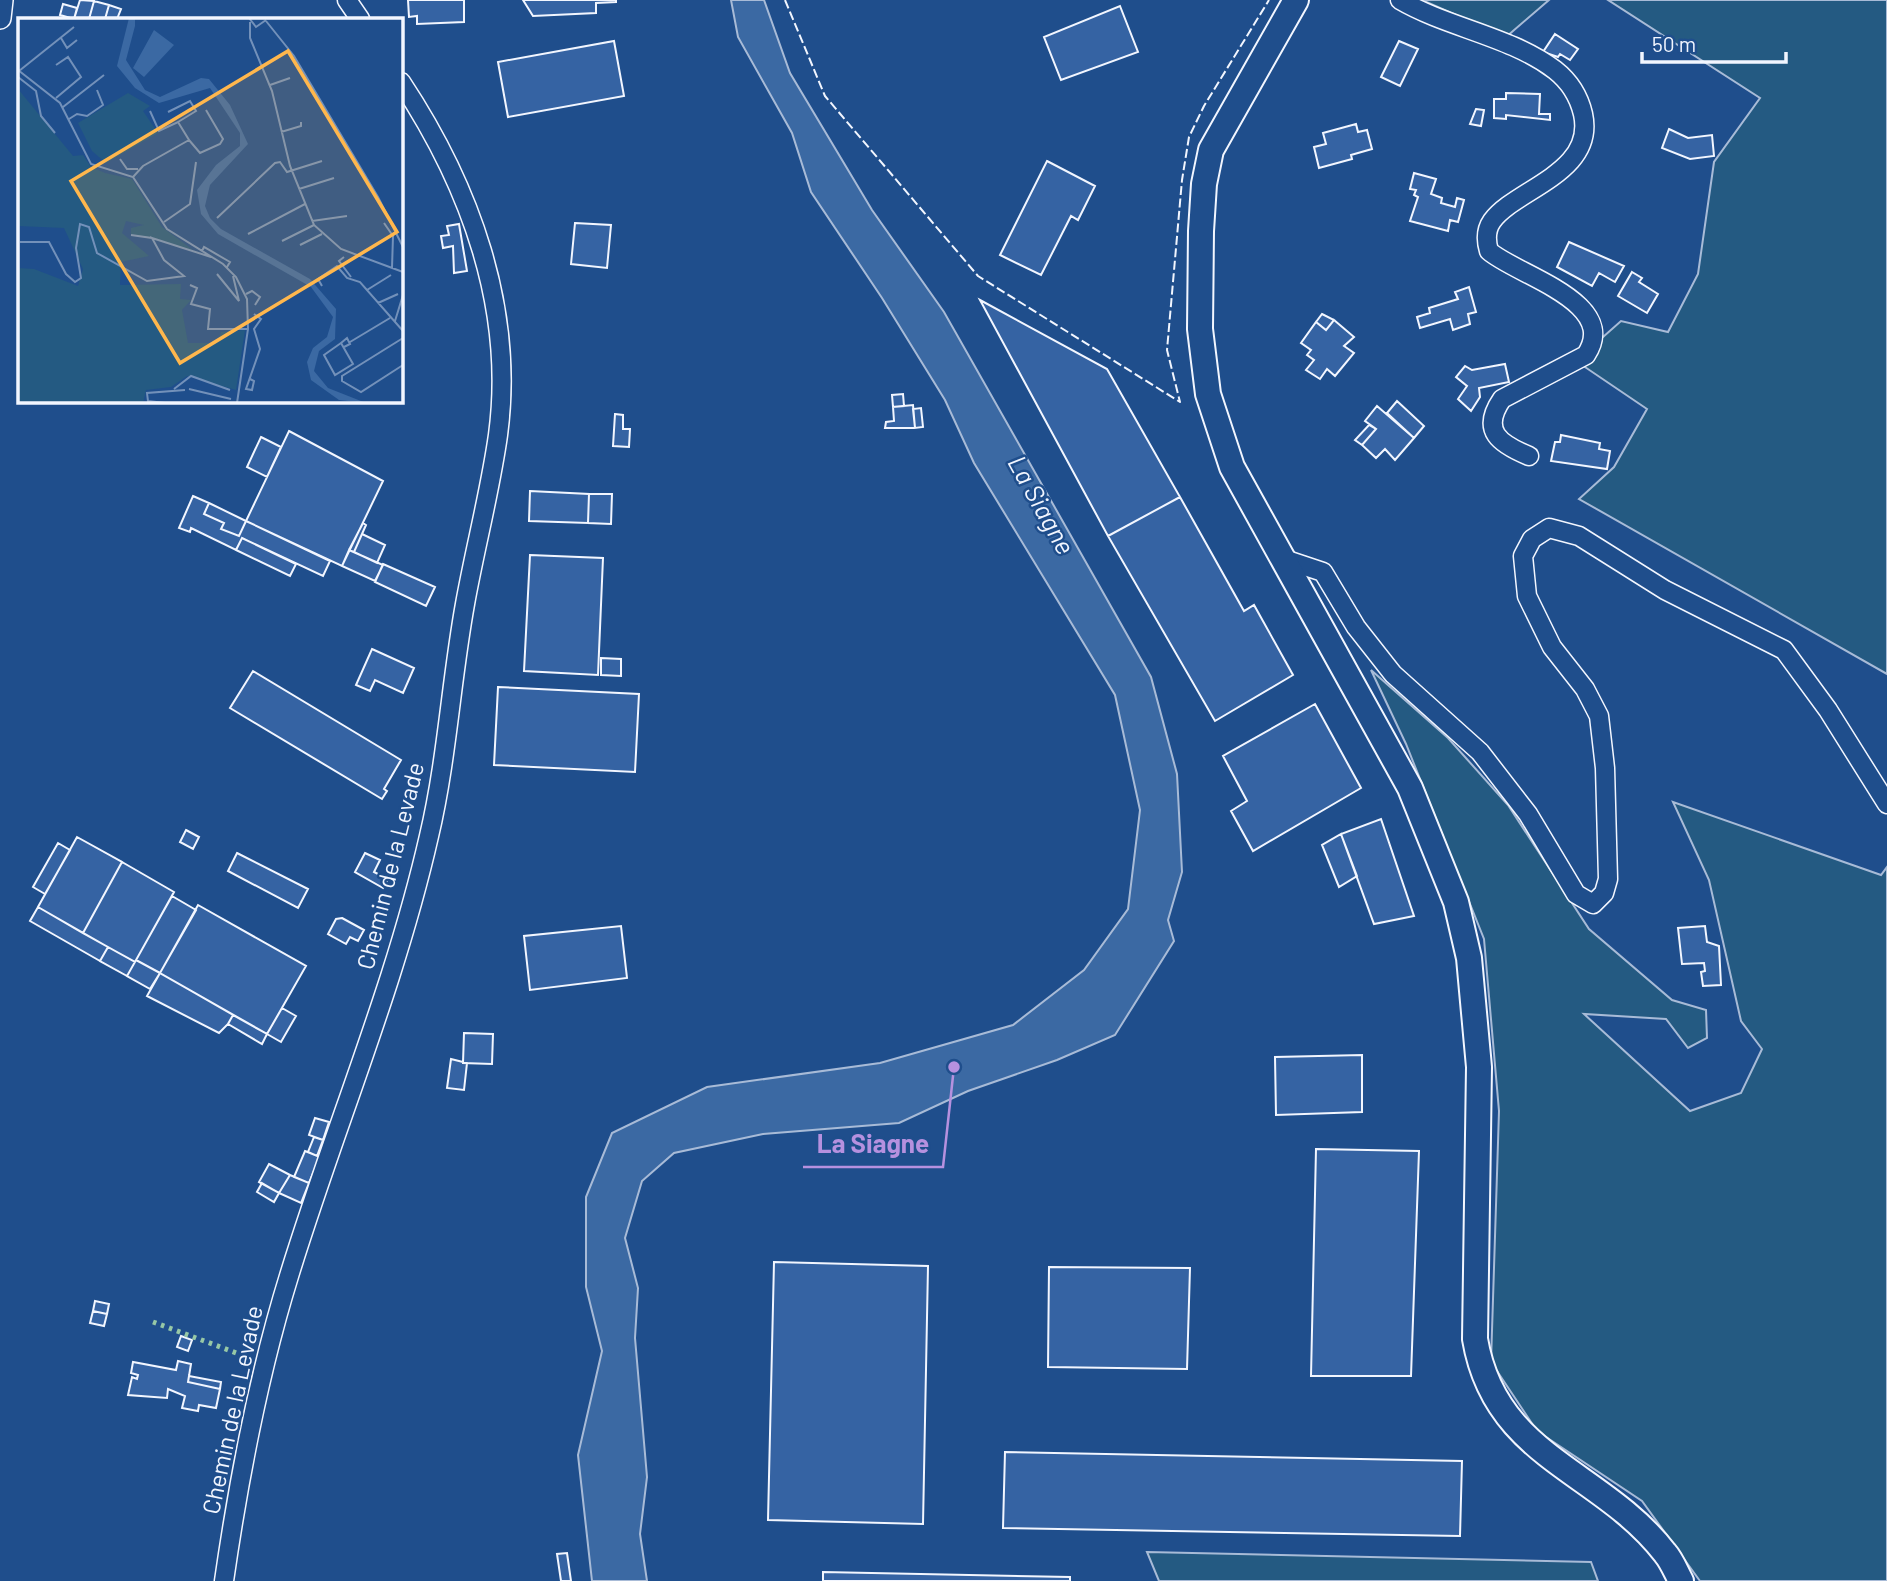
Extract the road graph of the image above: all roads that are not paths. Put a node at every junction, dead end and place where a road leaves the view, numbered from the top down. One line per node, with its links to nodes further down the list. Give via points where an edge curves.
1 (2, 0): 5 (street)
2 (347, 0): 6 (street)
3 (1296, 0): 9 (main road, via 1211,150 1203,184 1200,329 1208,394 1232,467)
4 (1400, 0): 8 (street, via 1530,55 1569,83 1580,104 1584,121 1572,157 1545,184 1493,219 1487,230 1489,251 1579,304 1593,334 1586,355 1502,400 1495,410 1496,437)
5 (0, 18)
6 (359, 18)
7 (402, 84): 11 (street, Chemin de la Levade, via 448,160 473,217 489,277 501,368 498,431 465,603 429,837 384,994 290,1274 258,1386)
8 (1529, 456)
9 (1284, 559): 10 (street, via 1323,572 1356,627 1393,674 1480,752 1528,814 1576,894 1593,904 1608,879 1599,716 1585,689 1552,647 1527,596 1523,556 1532,539 1549,528 1579,536 1665,590 1784,650); 12 (main road, via 1410,788 1456,902 1469,958 1479,1068 1475,1339 1480,1368 1502,1410 1527,1441 1620,1508 1665,1553)
10 (1887, 804)
11 (224, 1581)
12 (1681, 1581)

